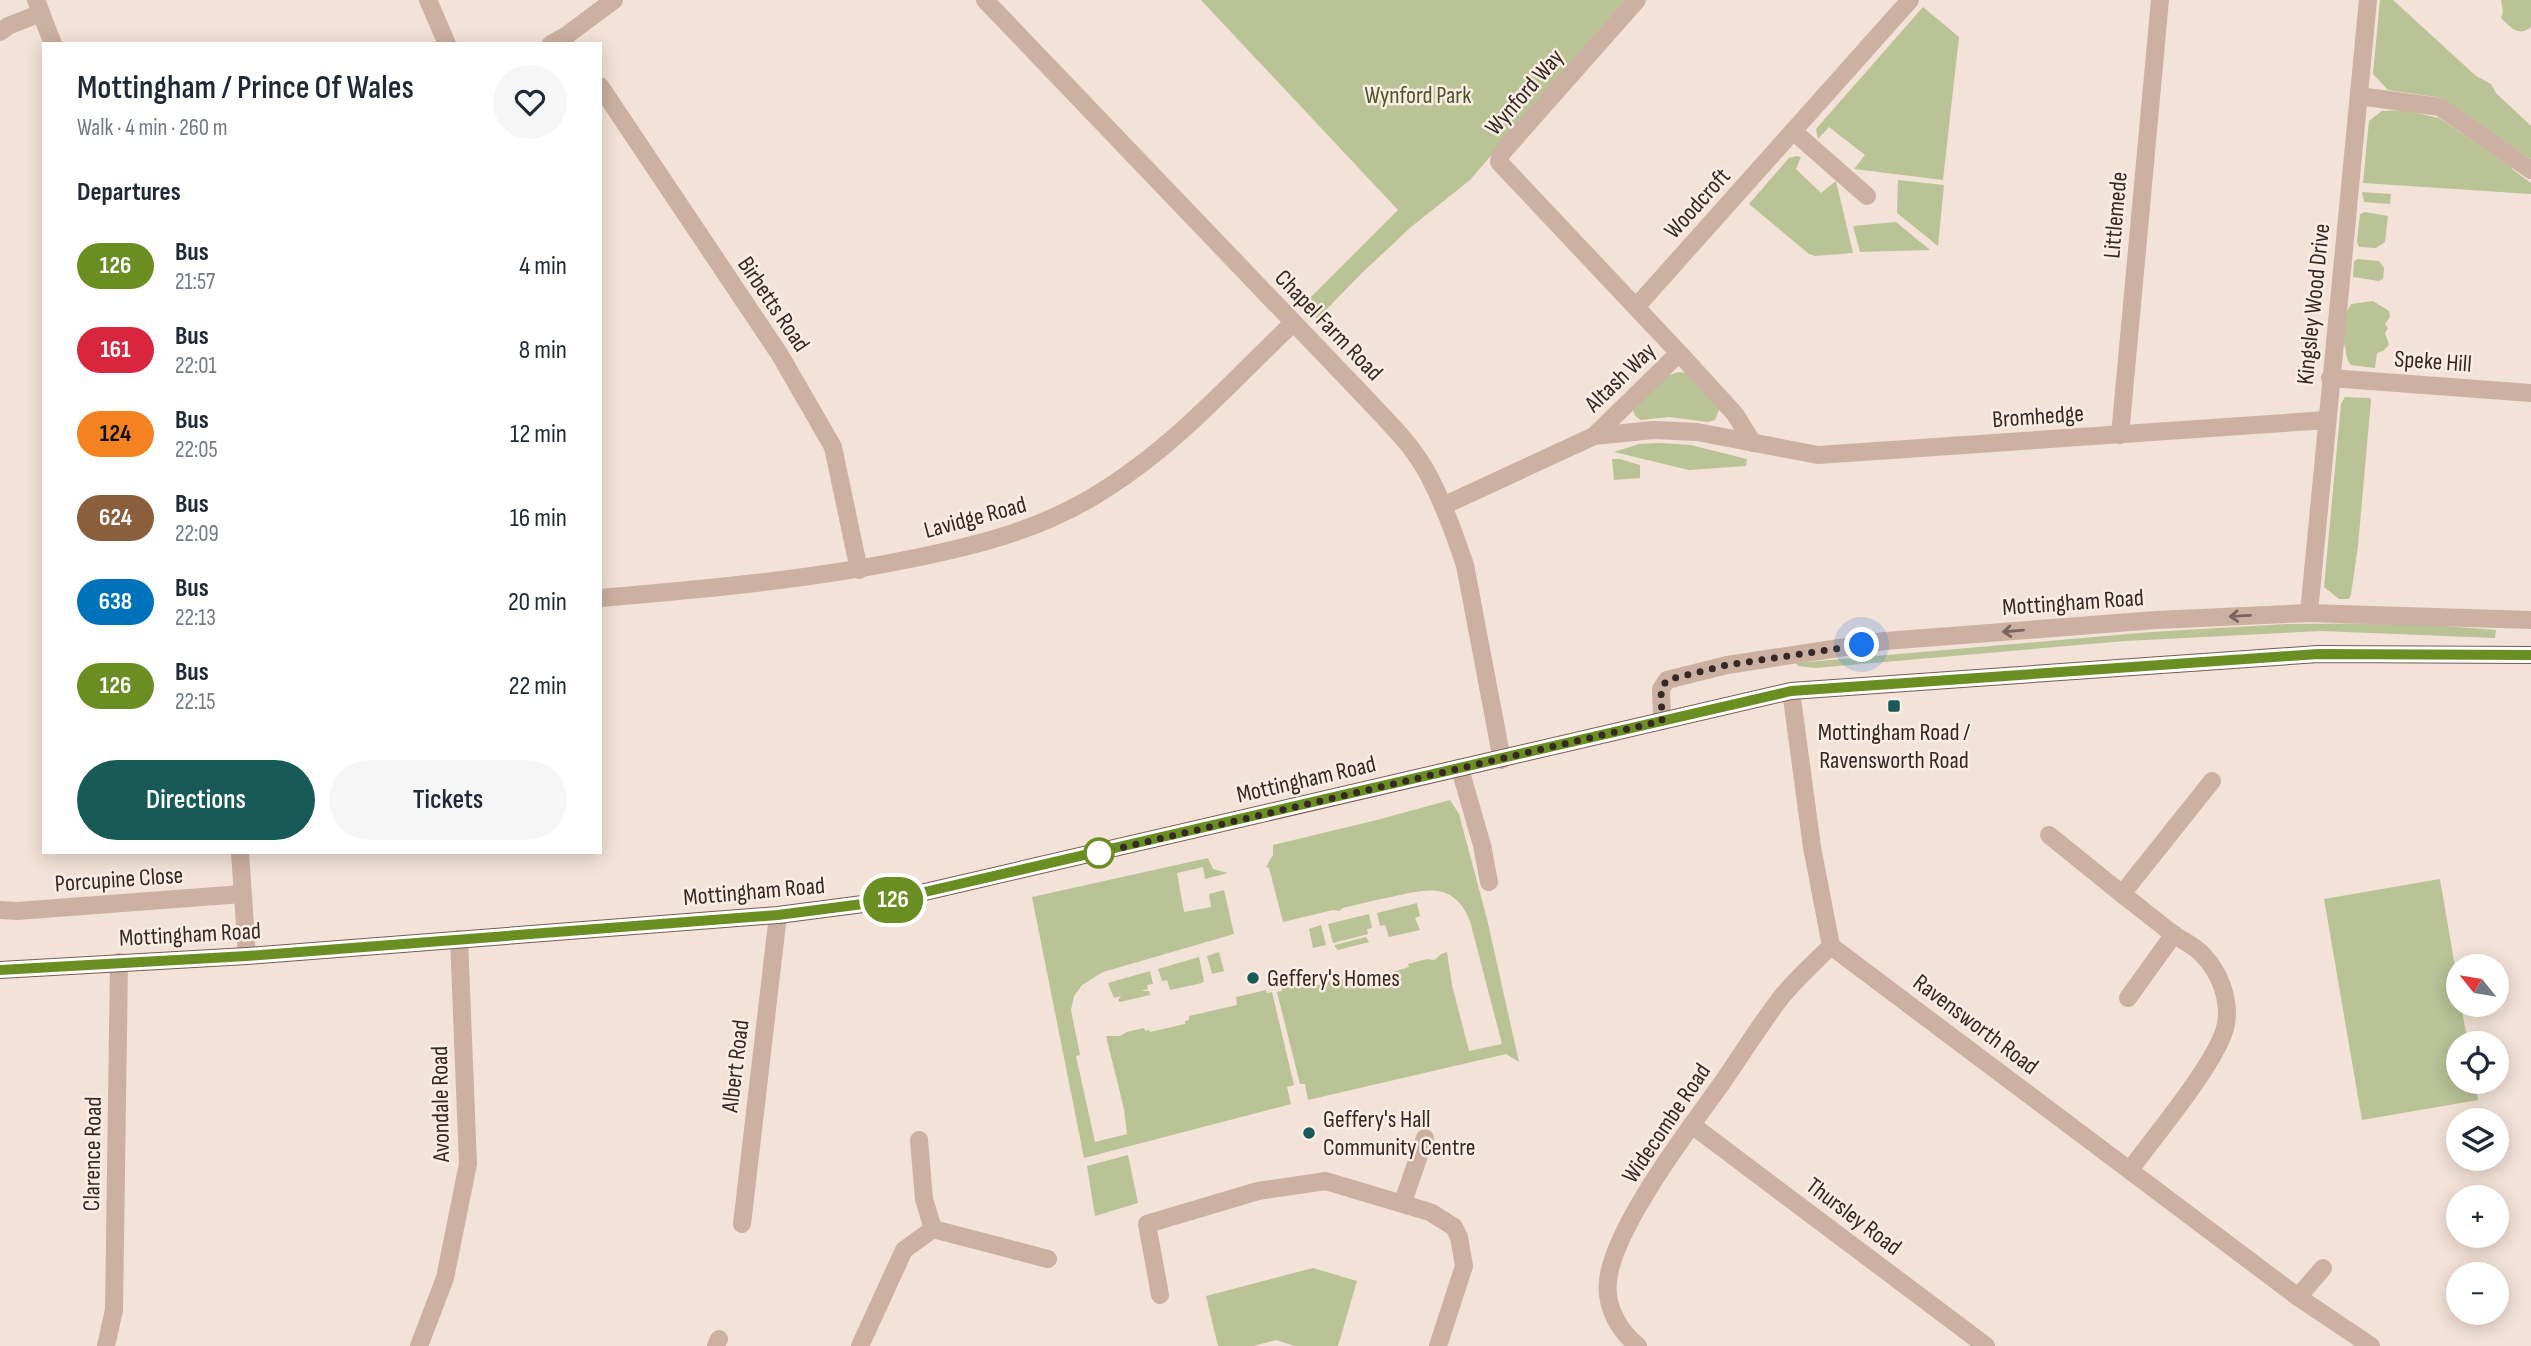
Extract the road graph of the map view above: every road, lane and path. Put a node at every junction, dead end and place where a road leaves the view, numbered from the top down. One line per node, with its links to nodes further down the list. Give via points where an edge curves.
1 (428, 0): 12 (street)
2 (614, 0): 10 (street)
3 (985, 0): 19 (street, Chapel Farm Road)
4 (1637, 0): 18 (street, Wynford Way, via 1501,154 1499,162)
5 (1910, 0): 15 (street, Woodcroft)
6 (2160, 0): 24 (street, Littlemede)
7 (2368, 0): 14 (street, Kingsley Wood Drive)
8 (39, 6): 9 (street); 11 (street)
9 (0, 32)
10 (564, 41)
11 (52, 42)
12 (446, 42)
13 (602, 89): 28 (street, Birbetts Road, via 780,355 833,447)
14 (2359, 96): 16 (street, via 2440,107); 21 (street, Kingsley Wood Drive)
15 (1793, 131): 17 (street); 18 (street, Woodcroft)
16 (2531, 170)
17 (1867, 195)
18 (1636, 307): 20 (street)
19 (1293, 323): 27 (street, Chapel Farm Road, via 1405,440); 28 (street, Lavidge Road, via 1150,459 1105,490 1047,522 980,544)
20 (1679, 353): 25 (street, Altash Way); 26 (street, via 1735,414)
21 (2330, 378): 22 (street, Speke Hill); 23 (street, Kingsley Wood Drive)
22 (2531, 393)
23 (2327, 420): 24 (street, Bromhedge); 30 (street, Kingsley Wood Drive)
24 (2120, 435): 26 (street, Bromhedge, via 1818,455)
25 (1594, 436): 26 (street, Bromhedge, via 1663,429); 27 (street, Bromhedge)
26 (1753, 443)
27 (1443, 506): 35 (street, Chapel Farm Road, via 1465,565)
28 (859, 570): 29 (street, Lavidge Road)
29 (602, 597)
30 (2309, 613): 31 (street, Mottingham Road); 34 (street, Mottingham Road, one-way to 34, via 1885,641 1727,665 1667,680 1661,689)
31 (2531, 620)
32 (2531, 654): 33 (main road, Mottingham Road, via 2318,654)
33 (1791, 691): 34 (main road, Mottingham Road); 47 (street)
34 (1662, 721): 35 (main road, Mottingham Road)
35 (1502, 760): 36 (main road, Mottingham Road)
36 (1460, 769): 40 (street); 44 (main road, Mottingham Road, via 886,901)
37 (2212, 781): 42 (street)
38 (2049, 835): 42 (street)
39 (240, 854): 41 (street)
40 (1489, 882)
41 (242, 894): 43 (street, Porcupine Close); 48 (street)
42 (2122, 894): 45 (street)
43 (0, 910)
44 (778, 915): 46 (main road, Mottingham Road); 57 (street, Albert Road)
45 (2174, 934): 51 (street); 55 (street, via 2200,952 2216,971 2223,988 2226,1023 2202,1072)
46 (458, 939): 48 (main road, Mottingham Road); 64 (street, Avondale Road, via 468,1164 445,1278)
47 (1831, 946): 52 (street, Widecombe Road, via 1784,994); 55 (street, Ravensworth Road)
48 (247, 956): 49 (main road, Mottingham Road)
49 (119, 962): 50 (main road, Mottingham Road); 63 (street, Clarence Road, via 114,1310)
50 (0, 970)
51 (2128, 998)
52 (1692, 1125): 67 (street, Widecombe Road, via 1626,1228 1610,1265 1612,1312); 68 (street, Thursley Road)
53 (1424, 1138): 56 (street)
54 (919, 1140): 58 (street, via 923,1199)
55 (2130, 1170): 62 (street, Ravensworth Road)
56 (1403, 1202): 61 (street, via 1326,1181 1258,1191 1147,1224); 66 (street, via 1443,1219 1459,1237 1464,1266)
57 (742, 1224)
58 (933, 1229): 59 (street); 65 (street, via 904,1250)
59 (1048, 1259)
60 (2323, 1268): 62 (street)
61 (1160, 1295)
62 (2298, 1297): 69 (street, Ravensworth Road)
63 (106, 1346)
64 (419, 1346)
65 (860, 1346)
66 (1438, 1346)
67 (1638, 1346)
68 (1986, 1346)
69 (2371, 1346)

